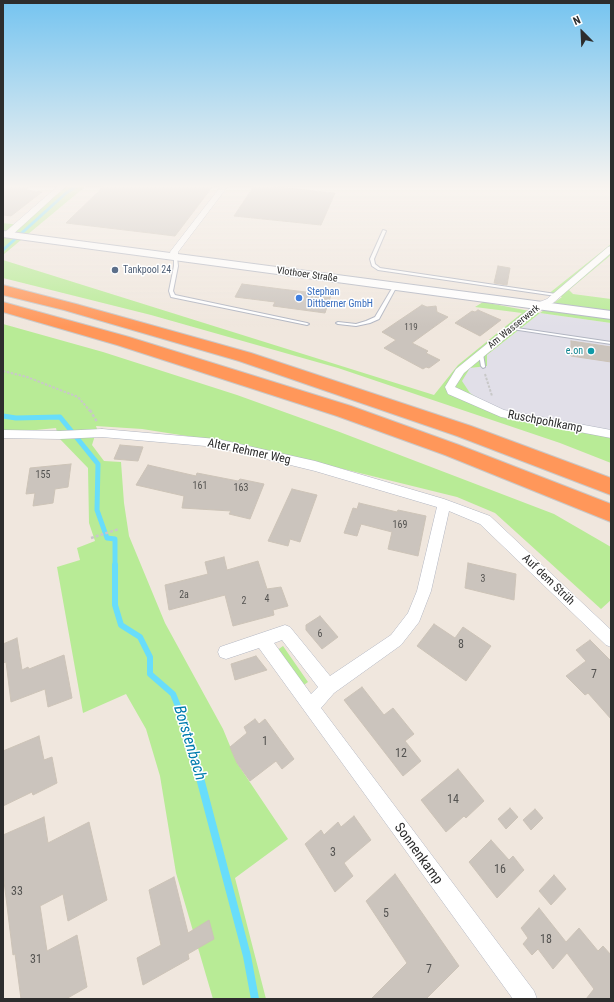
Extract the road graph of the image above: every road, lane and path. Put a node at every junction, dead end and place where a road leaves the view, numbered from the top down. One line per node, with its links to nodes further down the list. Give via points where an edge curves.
1 (189, 233): 5 (street, via 174,252)
2 (383, 233): 8 (lane, via 372,259 373,265 379,269)
3 (5, 235): 5 (main road, Vlothoer Straße)
4 (611, 249): 8 (street, Am Wasserwerk)
5 (175, 257): 6 (main road, Vlothoer Straße); 13 (lane, via 176,266 171,291 173,296)
6 (395, 286): 9 (main road, Vlothoer Straße); 12 (lane, via 377,318 356,325)
7 (3, 290): 23 (highway, via 245,357 464,432)
8 (556, 295): 9 (street, Am Wasserwerk)
9 (540, 305): 11 (main road, Vlothoer Straße); 14 (street, Am Wasserwerk)
10 (3, 308): 25 (highway, via 123,341 344,411 452,450)
11 (611, 314)
12 (338, 323)
13 (307, 324)
14 (512, 328): 15 (lane); 16 (street, Am Wasserwerk)
15 (611, 343)
16 (480, 354): 17 (lane); 19 (street, Am Wasserwerk, via 460,371 450,387 452,391)
17 (483, 366)
18 (3, 371): 20 (path, via 27,377 78,398 90,410)
19 (481, 405): 22 (street, Ruschpohlkamp, via 501,414)
20 (102, 433): 21 (street, Alter Rehmer Weg); 24 (street, Alter Rehmer Weg, via 217,443 315,466)
21 (3, 434)
22 (611, 434)
23 (611, 487)
24 (444, 504): 26 (street, Alter Rehmer Weg); 32 (street, via 424,591 414,617 396,640)
25 (611, 513)
26 (485, 520): 30 (street, Auf dem Strüh)
27 (118, 529): 28 (path)
28 (91, 538)
29 (262, 640): 31 (street); 32 (street, via 285,632); 33 (street, Sonnenkamp)
30 (611, 640)
31 (226, 652)
32 (328, 687): 33 (street)
33 (311, 708): 34 (street, Sonnenkamp)
34 (526, 999)

